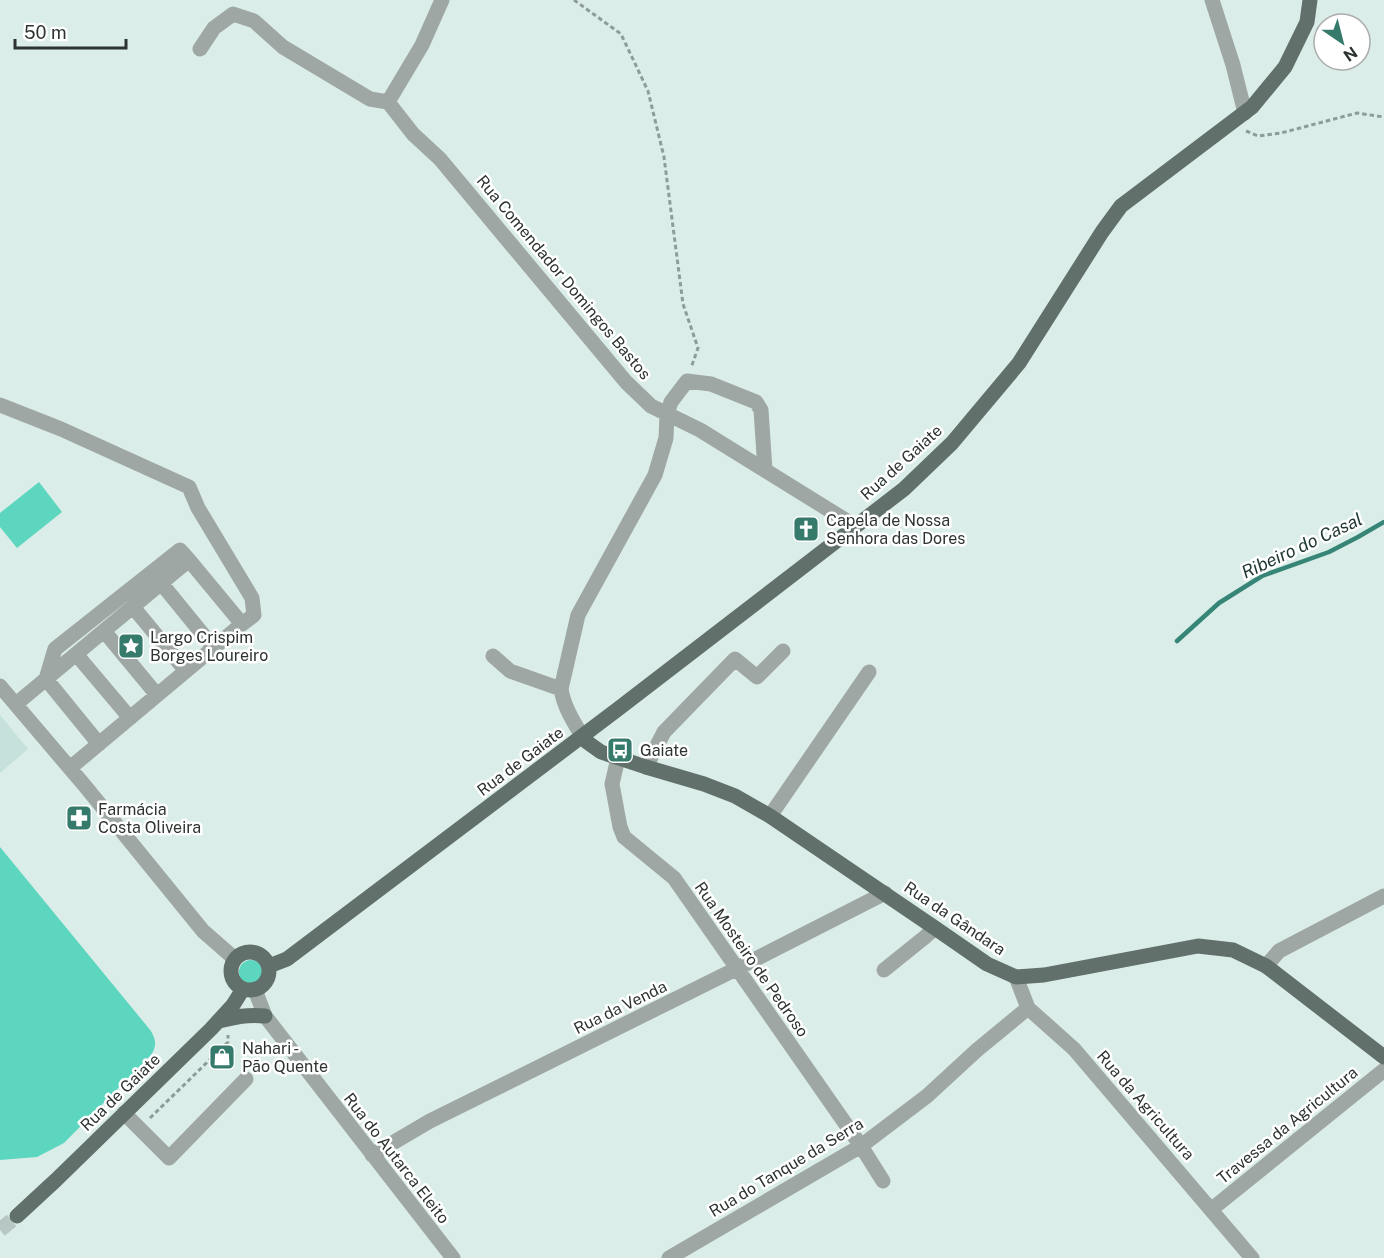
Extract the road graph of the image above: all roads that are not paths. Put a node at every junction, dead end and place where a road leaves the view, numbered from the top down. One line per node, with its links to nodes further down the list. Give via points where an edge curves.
1 (442, 0): 5 (street, via 422,45)
2 (1212, 0): 6 (street)
3 (1310, 0): 6 (main road, Rua de Gaiate, via 1307,22 1285,67)
4 (200, 49): 5 (street, via 214,28 233,14 254,21 283,47 370,99)
5 (388, 102): 8 (street, Rua Comendador Domingos Bastos, via 626,382 651,406)
6 (1245, 113): 10 (main road, Rua de Gaiate, via 1120,206 1019,363 952,443 904,489)
7 (0, 405): 14 (street, via 189,487 252,598 254,615)
8 (668, 414): 9 (street, Rua Comendador Domingos Bastos); 9 (street, via 671,402 687,381 711,384 756,402 761,410); 24 (street, via 666,438 655,475 578,615)
9 (765, 470): 10 (street, Rua Comendador Domingos Bastos)
10 (855, 526): 28 (main road, Rua de Gaiate)
11 (189, 561): 12 (street); 14 (street); 22 (street, via 180,550 55,649)
12 (161, 583): 13 (street); 16 (street)
13 (133, 607): 15 (street); 20 (street)
14 (242, 624): 16 (street)
15 (104, 631): 18 (street); 25 (street)
16 (214, 648): 20 (street)
17 (783, 651): 31 (street, via 757,677 735,659 664,732)
18 (76, 654): 22 (street); 27 (street)
19 (493, 656): 24 (street, via 510,671)
20 (186, 671): 25 (street)
21 (869, 672): 33 (street)
22 (46, 679): 26 (street); 29 (street)
23 (0, 686): 26 (street)
24 (561, 689): 28 (street)
25 (157, 695): 27 (street)
26 (16, 704): 32 (street)
27 (130, 718): 29 (street)
28 (582, 736): 30 (main road, Rua da Gândara, via 601,752); 38 (main road, Rua de Gaiate, via 287,959)
29 (99, 744): 32 (street)
30 (618, 758): 31 (main road, Rua da Gândara); 40 (street, Rua Mosteiro de Pedroso, via 612,784 624,837 674,878)
31 (646, 767): 33 (main road, Rua da Gândara, via 735,796)
32 (70, 768): 37 (street, via 203,931)
33 (770, 816): 34 (main road, Rua da Gândara)
34 (885, 894): 36 (main road, Rua da Gândara); 40 (street, Rua da Venda)
35 (1384, 896): 39 (street, via 1279,951)
36 (935, 928): 41 (street); 42 (main road, Rua da Gândara, via 987,964)
37 (235, 959): 38 (main road, via 251,952 262,956); 43 (main road, via 232,976 238,986)
38 (269, 966): 43 (main road, Rua de Gaiate, via 268,978 261,987)
39 (1266, 966): 42 (main road, Rua da Gândara, via 1233,950 1198,946); 47 (main road, Rua da Gândara)
40 (736, 969): 51 (street, Rua Mosteiro de Pedroso); 52 (street, Rua da Venda, via 430,1121)
41 (884, 970)
42 (1016, 977): 44 (street, Rua da Agricultura)
43 (249, 989): 45 (street, Rua do Autarca Eleito); 46 (main road, Rua de Gaiate)
44 (1028, 1008): 51 (street, Rua do Tanque da Serra, via 927,1096); 54 (street, Rua da Agricultura, via 1074,1049)
45 (265, 1016): 46 (main road); 52 (street, Rua do Autarca Eleito)
46 (219, 1021): 50 (main road, Rua de Gaiate)
47 (1384, 1057)
48 (1384, 1070): 54 (street, Travessa da Agricultura)
49 (246, 1079): 50 (street, via 168,1158)
50 (124, 1113): 55 (main road, Rua de Gaiate)
51 (861, 1146): 53 (street, Rua Mosteiro de Pedroso); 57 (street, Rua do Tanque da Serra)
52 (372, 1155): 56 (street, Rua do Autarca Eleito)
53 (883, 1181)
54 (1212, 1209): 58 (street, Rua da Agricultura)
55 (17, 1216)
56 (453, 1258)
57 (669, 1258)
58 (1252, 1258)

